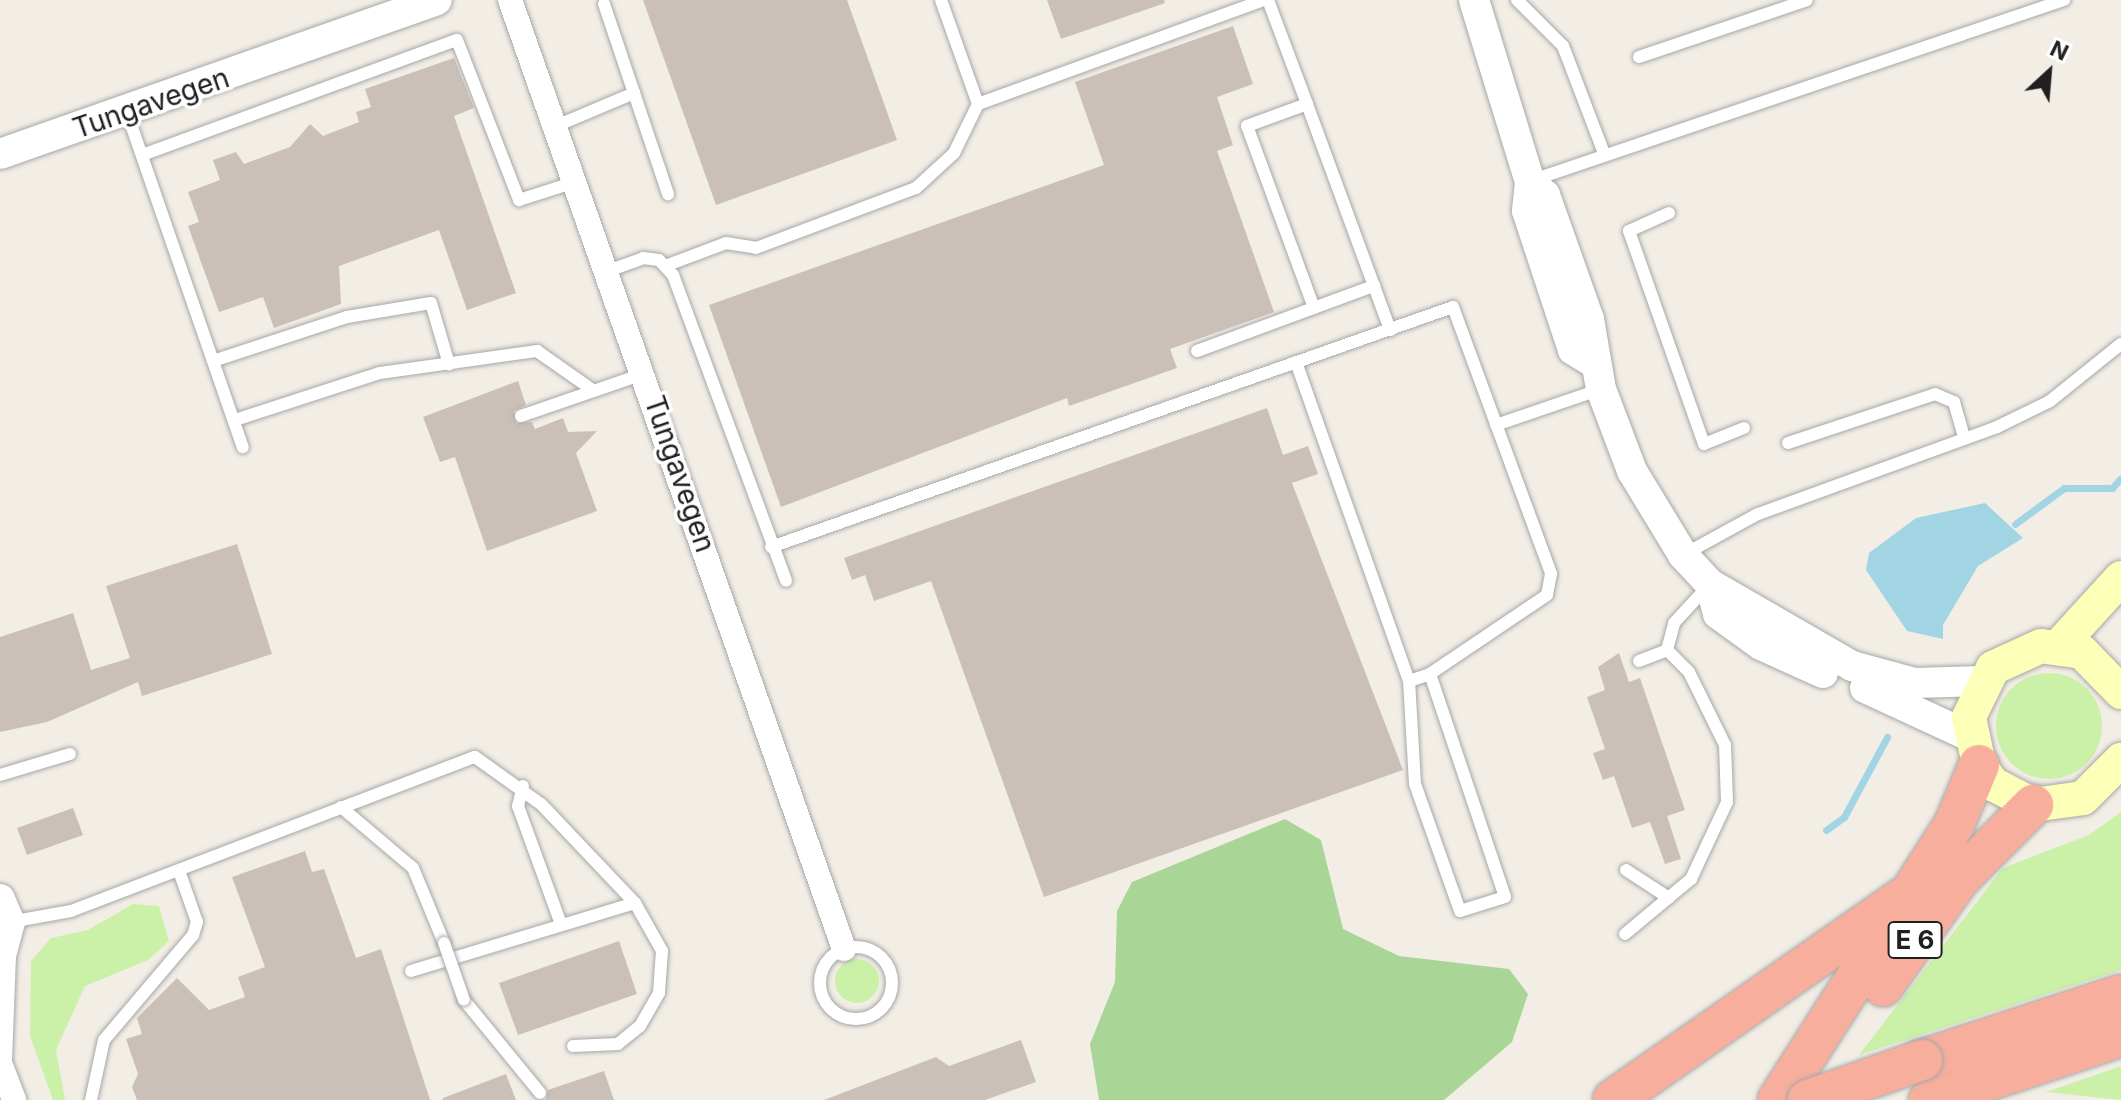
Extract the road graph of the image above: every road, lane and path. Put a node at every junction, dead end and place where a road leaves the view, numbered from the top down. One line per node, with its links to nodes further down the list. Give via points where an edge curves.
1 (437, 0): 14 (street, Tungavegen)
2 (510, 0): 15 (street, Tungavegen)
3 (941, 0): 12 (lane)
4 (1266, 0): 12 (lane); 13 (lane)
5 (1474, 0): 20 (street)
6 (1517, 0): 16 (lane, via 1563,46)
7 (1807, 0): 10 (lane)
8 (2064, 0): 16 (lane)
9 (604, 4): 11 (lane)
10 (1639, 57)
11 (634, 93): 15 (lane); 21 (lane)
12 (978, 104): 23 (lane, via 954,153 916,188 756,248 726,243)
13 (1307, 104): 25 (lane); 26 (lane, via 1247,126)
14 (126, 110): 17 (street, Tungavegen); 18 (lane)
15 (556, 126): 19 (street, Tungavegen)
16 (1603, 151): 20 (lane)
17 (0, 154)
18 (142, 155): 19 (lane, via 457,40 519,200); 30 (lane)
19 (575, 182): 24 (street, Tungavegen)
20 (1530, 182): 34 (street, via 1550,206 1589,319)
21 (668, 194)
22 (1669, 213): 39 (lane, via 1629,231 1704,444)
23 (665, 266): 24 (lane, via 643,258); 43 (lane)
24 (608, 271): 33 (street, Tungavegen)
25 (1374, 286): 26 (lane); 27 (lane)
26 (1314, 308): 29 (lane)
27 (1390, 330): 31 (lane); 38 (lane, via 1453,307)
28 (2121, 344): 40 (lane, via 2050,401)
29 (1197, 351)
30 (213, 361): 32 (lane, via 347,317 431,303); 37 (lane)
31 (1296, 362): 43 (lane); 52 (lane)
32 (449, 364): 35 (lane, via 537,351); 37 (lane, via 380,373)
33 (645, 373): 35 (lane); 70 (street, Tungavegen)
34 (1596, 375): 38 (lane); 44 (street, via 1632,471)
35 (591, 389): 36 (lane)
36 (521, 416)
37 (235, 420): 42 (lane)
38 (1496, 425): 51 (lane, via 1551,574 1547,595)
39 (1744, 428)
40 (1964, 437): 41 (lane, via 1954,402 1935,394); 44 (lane, via 1758,514)
41 (1788, 443)
42 (243, 447)
43 (771, 547): 46 (lane)
44 (1683, 555): 47 (street)
45 (2121, 578): 48 (main road)
46 (786, 581)
47 (1710, 584): 49 (lane, via 1674,623); 53 (street, via 1852,666 1915,683); 55 (street, via 1710,605 1761,645 1920,708)
48 (2059, 646): 53 (main road, via 2016,653); 54 (main road, via 2082,652)
49 (1667, 650): 50 (lane); 65 (lane, via 1715,723 1730,780 1707,858)
50 (1639, 661)
51 (1430, 674): 52 (lane); 52 (lane, via 1505,897 1460,911 1415,784)
52 (1409, 681)
53 (1982, 681): 55 (main road)
54 (2120, 681)
55 (1974, 751): 60 (main road, via 1993,784); 64 (highway, E 6, via 1954,825)
56 (70, 754): 58 (lane)
57 (2121, 760): 60 (main road, via 2083,798)
58 (0, 775)
59 (523, 786): 61 (lane, via 475,757); 66 (lane); 68 (lane, via 518,806)
60 (2033, 805): 82 (highway, E 6, via 1959,879)
61 (341, 807): 63 (lane); 77 (lane, bridge, via 413,868 464,1000)
62 (1626, 870): 65 (lane)
63 (179, 871): 67 (lane, via 71,911); 79 (lane, via 197,922 193,935 104,1040)
64 (1904, 897): 80 (highway, E 6); 81 (highway, E 6)
65 (1669, 898): 69 (lane)
66 (635, 903): 68 (lane); 75 (lane, via 662,951 659,993 640,1026 618,1044)
67 (5, 910): 71 (street)
68 (561, 924): 72 (lane)
69 (1625, 934)
70 (844, 949): 70 (lane, via 826,963 822,996 836,1013 868,1017 891,993 890,971 876,953)
71 (2, 956): 76 (street)
72 (411, 971)
73 (2121, 995): 82 (highway, E 6, bridge)
74 (2121, 1036): 83 (highway)
75 (573, 1046)
76 (0, 1062): 78 (street)
77 (540, 1093)
78 (14, 1100)
79 (91, 1100)
80 (1613, 1100)
81 (1778, 1100)
82 (1808, 1100)
83 (1929, 1100)

